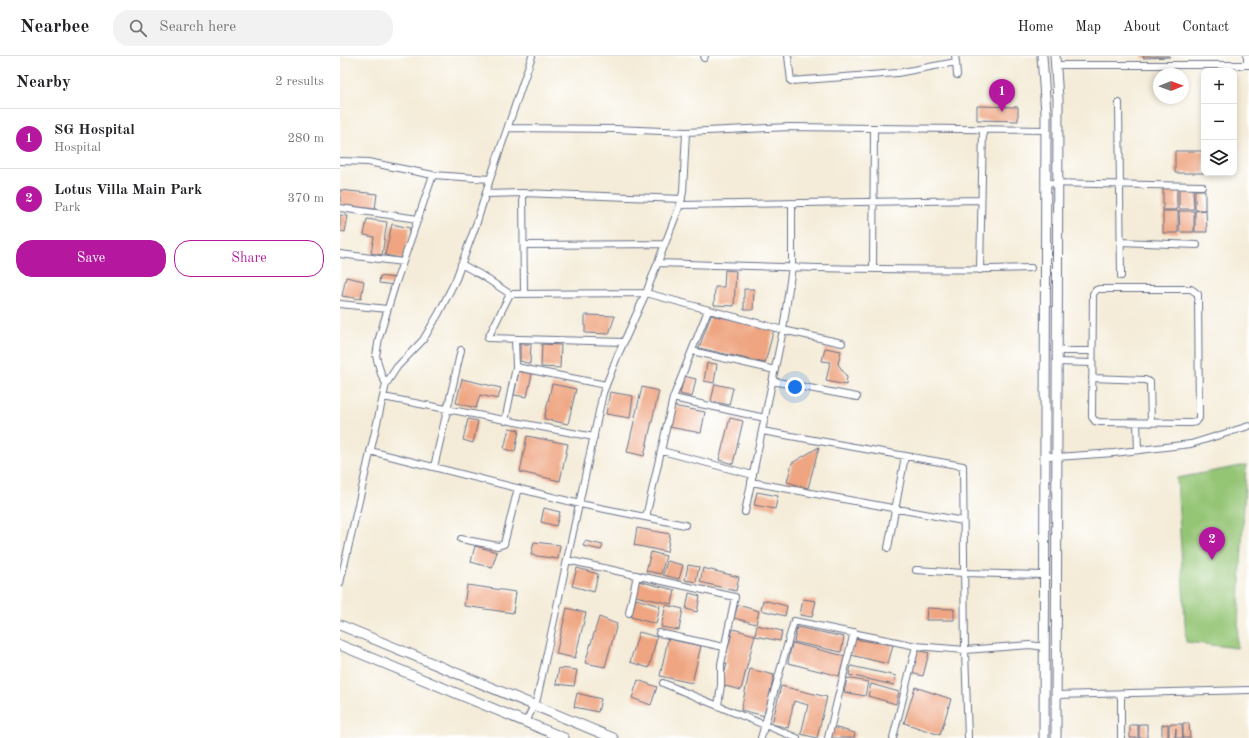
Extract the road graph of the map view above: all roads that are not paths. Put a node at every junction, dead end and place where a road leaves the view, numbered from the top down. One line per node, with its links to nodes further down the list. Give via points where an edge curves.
1 (532, 56): 10 (street)
2 (788, 56): 5 (street, via 791,81 897,73)
3 (1042, 56): 13 (street)
4 (1247, 56): 7 (street)
5 (955, 59): 8 (street)
6 (1055, 61): 7 (street); 19 (street, via 1058,99)
7 (1248, 65)
8 (957, 75)
9 (1119, 103): 20 (street)
10 (508, 128): 14 (street, via 615,128); 17 (street)
11 (874, 128): 12 (street); 14 (street, via 790,127); 26 (street)
12 (983, 130): 13 (street); 24 (street)
13 (1046, 130): 18 (street)
14 (686, 132): 25 (street, via 684,192)
15 (340, 161): 16 (street, via 368,162)
16 (433, 175): 17 (street); 29 (street)
17 (490, 179): 23 (street)
18 (1046, 183): 19 (street); 79 (street)
19 (1058, 184): 20 (street); 54 (street)
20 (1120, 185): 21 (street); 30 (street)
21 (1202, 186)
22 (523, 193): 23 (street); 25 (street); 32 (street)
23 (486, 194): 37 (street)
24 (981, 200): 26 (street); 41 (street)
25 (681, 202): 27 (street); 31 (street)
26 (874, 202): 27 (street); 39 (street)
27 (792, 203): 38 (street)
28 (340, 208): 29 (street)
29 (418, 219): 35 (street)
30 (1120, 242): 33 (street); 42 (street)
31 (665, 244): 32 (street); 36 (street)
32 (524, 245): 43 (street)
33 (1197, 245)
34 (340, 254): 35 (street)
35 (403, 262): 47 (street)
36 (658, 263): 38 (street); 44 (street)
37 (461, 264): 45 (street); 63 (street, via 456,279 423,340 397,367)
38 (792, 268): 39 (street); 49 (street)
39 (873, 268): 41 (street)
40 (1031, 268): 41 (street)
41 (980, 270)
42 (1121, 276)
43 (524, 293): 44 (street); 45 (street)
44 (646, 293): 48 (street); 51 (street)
45 (510, 294): 50 (street, via 488,338)
46 (340, 304): 47 (street)
47 (387, 309): 63 (street, via 376,356)
48 (708, 310): 49 (street); 55 (street)
49 (783, 330): 52 (street); 60 (street)
50 (515, 339): 51 (street); 59 (street)
51 (624, 342): 64 (street)
52 (842, 343)
53 (462, 350): 68 (street)
54 (1057, 350): 56 (street); 57 (street)
55 (692, 351): 60 (street); 67 (street)
56 (1092, 351): 58 (street); 72 (street, via 1093,294 1096,290 1191,289 1198,294 1199,418 1191,423)
57 (1058, 362): 58 (street); 81 (street)
58 (1092, 363): 61 (street)
59 (516, 367): 64 (street); 70 (street)
60 (775, 370): 62 (street)
61 (1092, 378): 71 (street, via 1092,416 1095,420); 72 (street, via 1148,380)
62 (772, 382): 66 (street); 69 (street)
63 (386, 384): 65 (street)
64 (606, 385): 75 (street)
65 (383, 397): 68 (street); 77 (street)
66 (856, 397)
67 (673, 398): 69 (street); 78 (street)
68 (448, 410): 70 (street); 82 (street)
69 (765, 418): 74 (street)
70 (505, 421): 75 (street)
71 (1137, 423): 72 (street); 76 (street)
72 (1151, 423)
73 (1249, 426): 76 (street, via 1191,444)
74 (762, 432): 80 (street); 83 (street)
75 (594, 437): 86 (street)
76 (1138, 450): 81 (street)
77 (370, 451): 82 (street); 99 (street)
78 (662, 451): 83 (street); 89 (street)
79 (1045, 455): 81 (street); 98 (street)
80 (905, 456): 87 (street); 90 (street, via 963,466)
81 (1057, 457): 111 (street)
82 (434, 467): 85 (street)
83 (753, 475): 84 (street)
84 (751, 482): 87 (street); 88 (street)
85 (518, 488): 86 (street); 92 (street, via 504,544 498,546)
86 (580, 504): 89 (street); 94 (street)
87 (896, 509): 90 (street); 93 (street)
88 (745, 512)
89 (646, 517): 91 (street)
90 (963, 521): 96 (street)
91 (685, 525)
92 (462, 539)
93 (888, 548)
94 (567, 560): 97 (street); 113 (street)
95 (916, 570): 96 (street)
96 (964, 573): 98 (street); 108 (street)
97 (637, 575): 100 (street); 106 (street, via 735,597)
98 (1045, 575): 107 (street)
99 (340, 583)
100 (629, 613)
101 (340, 625): 113 (street)
102 (854, 632): 105 (street); 116 (street, via 794,621); 121 (street)
103 (659, 633): 106 (street)
104 (340, 646): 115 (street)
105 (916, 646): 108 (street); 122 (street)
106 (724, 647): 114 (street)
107 (1044, 647): 108 (street, via 1030,645); 124 (street)
108 (965, 650): 123 (street)
109 (663, 683): 114 (street)
110 (1249, 690): 112 (street)
111 (1056, 694): 112 (street); 125 (street)
112 (1121, 694): 126 (street)
113 (534, 705): 115 (street); 118 (street)
114 (718, 706): 116 (street)
115 (526, 722): 117 (street)
116 (765, 725): 119 (street); 120 (street)
117 (564, 738)
118 (613, 738)
119 (761, 738)
120 (797, 738)
121 (828, 738)
122 (893, 738)
123 (968, 738)
124 (1044, 738)
125 (1056, 738)
126 (1121, 738)

